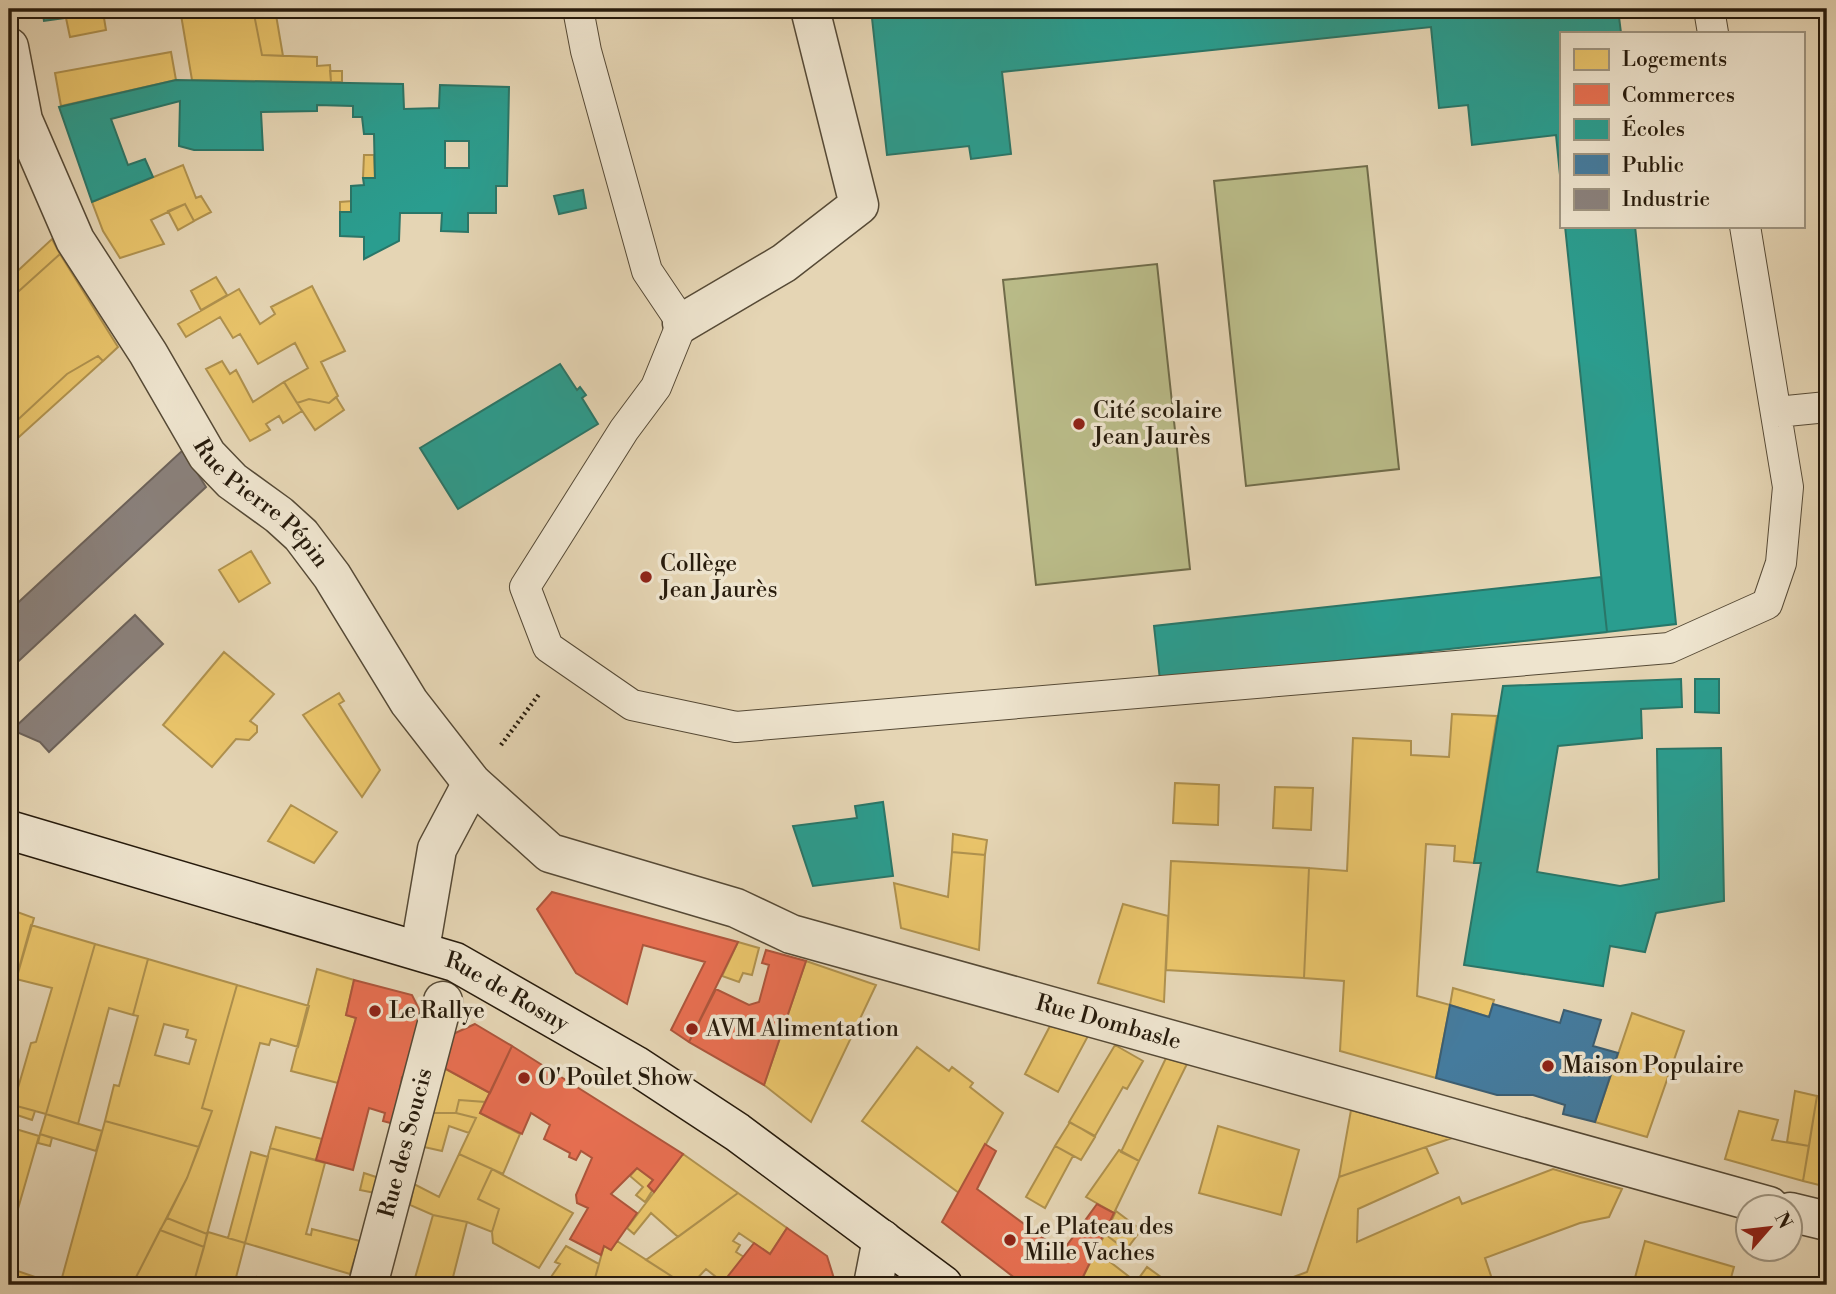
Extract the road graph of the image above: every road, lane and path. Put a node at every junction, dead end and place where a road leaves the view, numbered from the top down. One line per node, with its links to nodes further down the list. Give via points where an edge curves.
1 (578, 9): 7 (lane, via 647,271)
2 (810, 9): 7 (street, via 859,205 784,263)
3 (1709, 9): 4 (lane)
4 (1713, 32)
5 (9, 47): 11 (street, Rue Pierre Pépin, via 23,120 75,240 207,455 301,536 332,576 409,702)
6 (1745, 228): 9 (lane)
7 (682, 323): 10 (lane, via 656,387 525,587 548,647)
8 (1827, 407): 9 (lane)
9 (1776, 412): 10 (lane, via 1788,487 1781,563 1767,604 1669,648 736,727 632,705)
10 (568, 660): 11 (path)
11 (472, 783): 13 (street, via 437,849); 15 (street, Rue Dombasle, via 550,853 736,908 791,934)
12 (9, 830): 13 (street, Rue de Rosny, via 310,922)
13 (419, 949): 18 (street, Rue de Rosny, via 455,962 517,995 635,1065 737,1132)
14 (443, 1001): 19 (street, Rue des Soucis)
15 (1734, 1196)
16 (1804, 1216): 17 (street)
17 (1827, 1222)
18 (882, 1239): 20 (street); 21 (street, Rue de Rosny)
19 (368, 1285)
20 (873, 1285)
21 (943, 1285)

